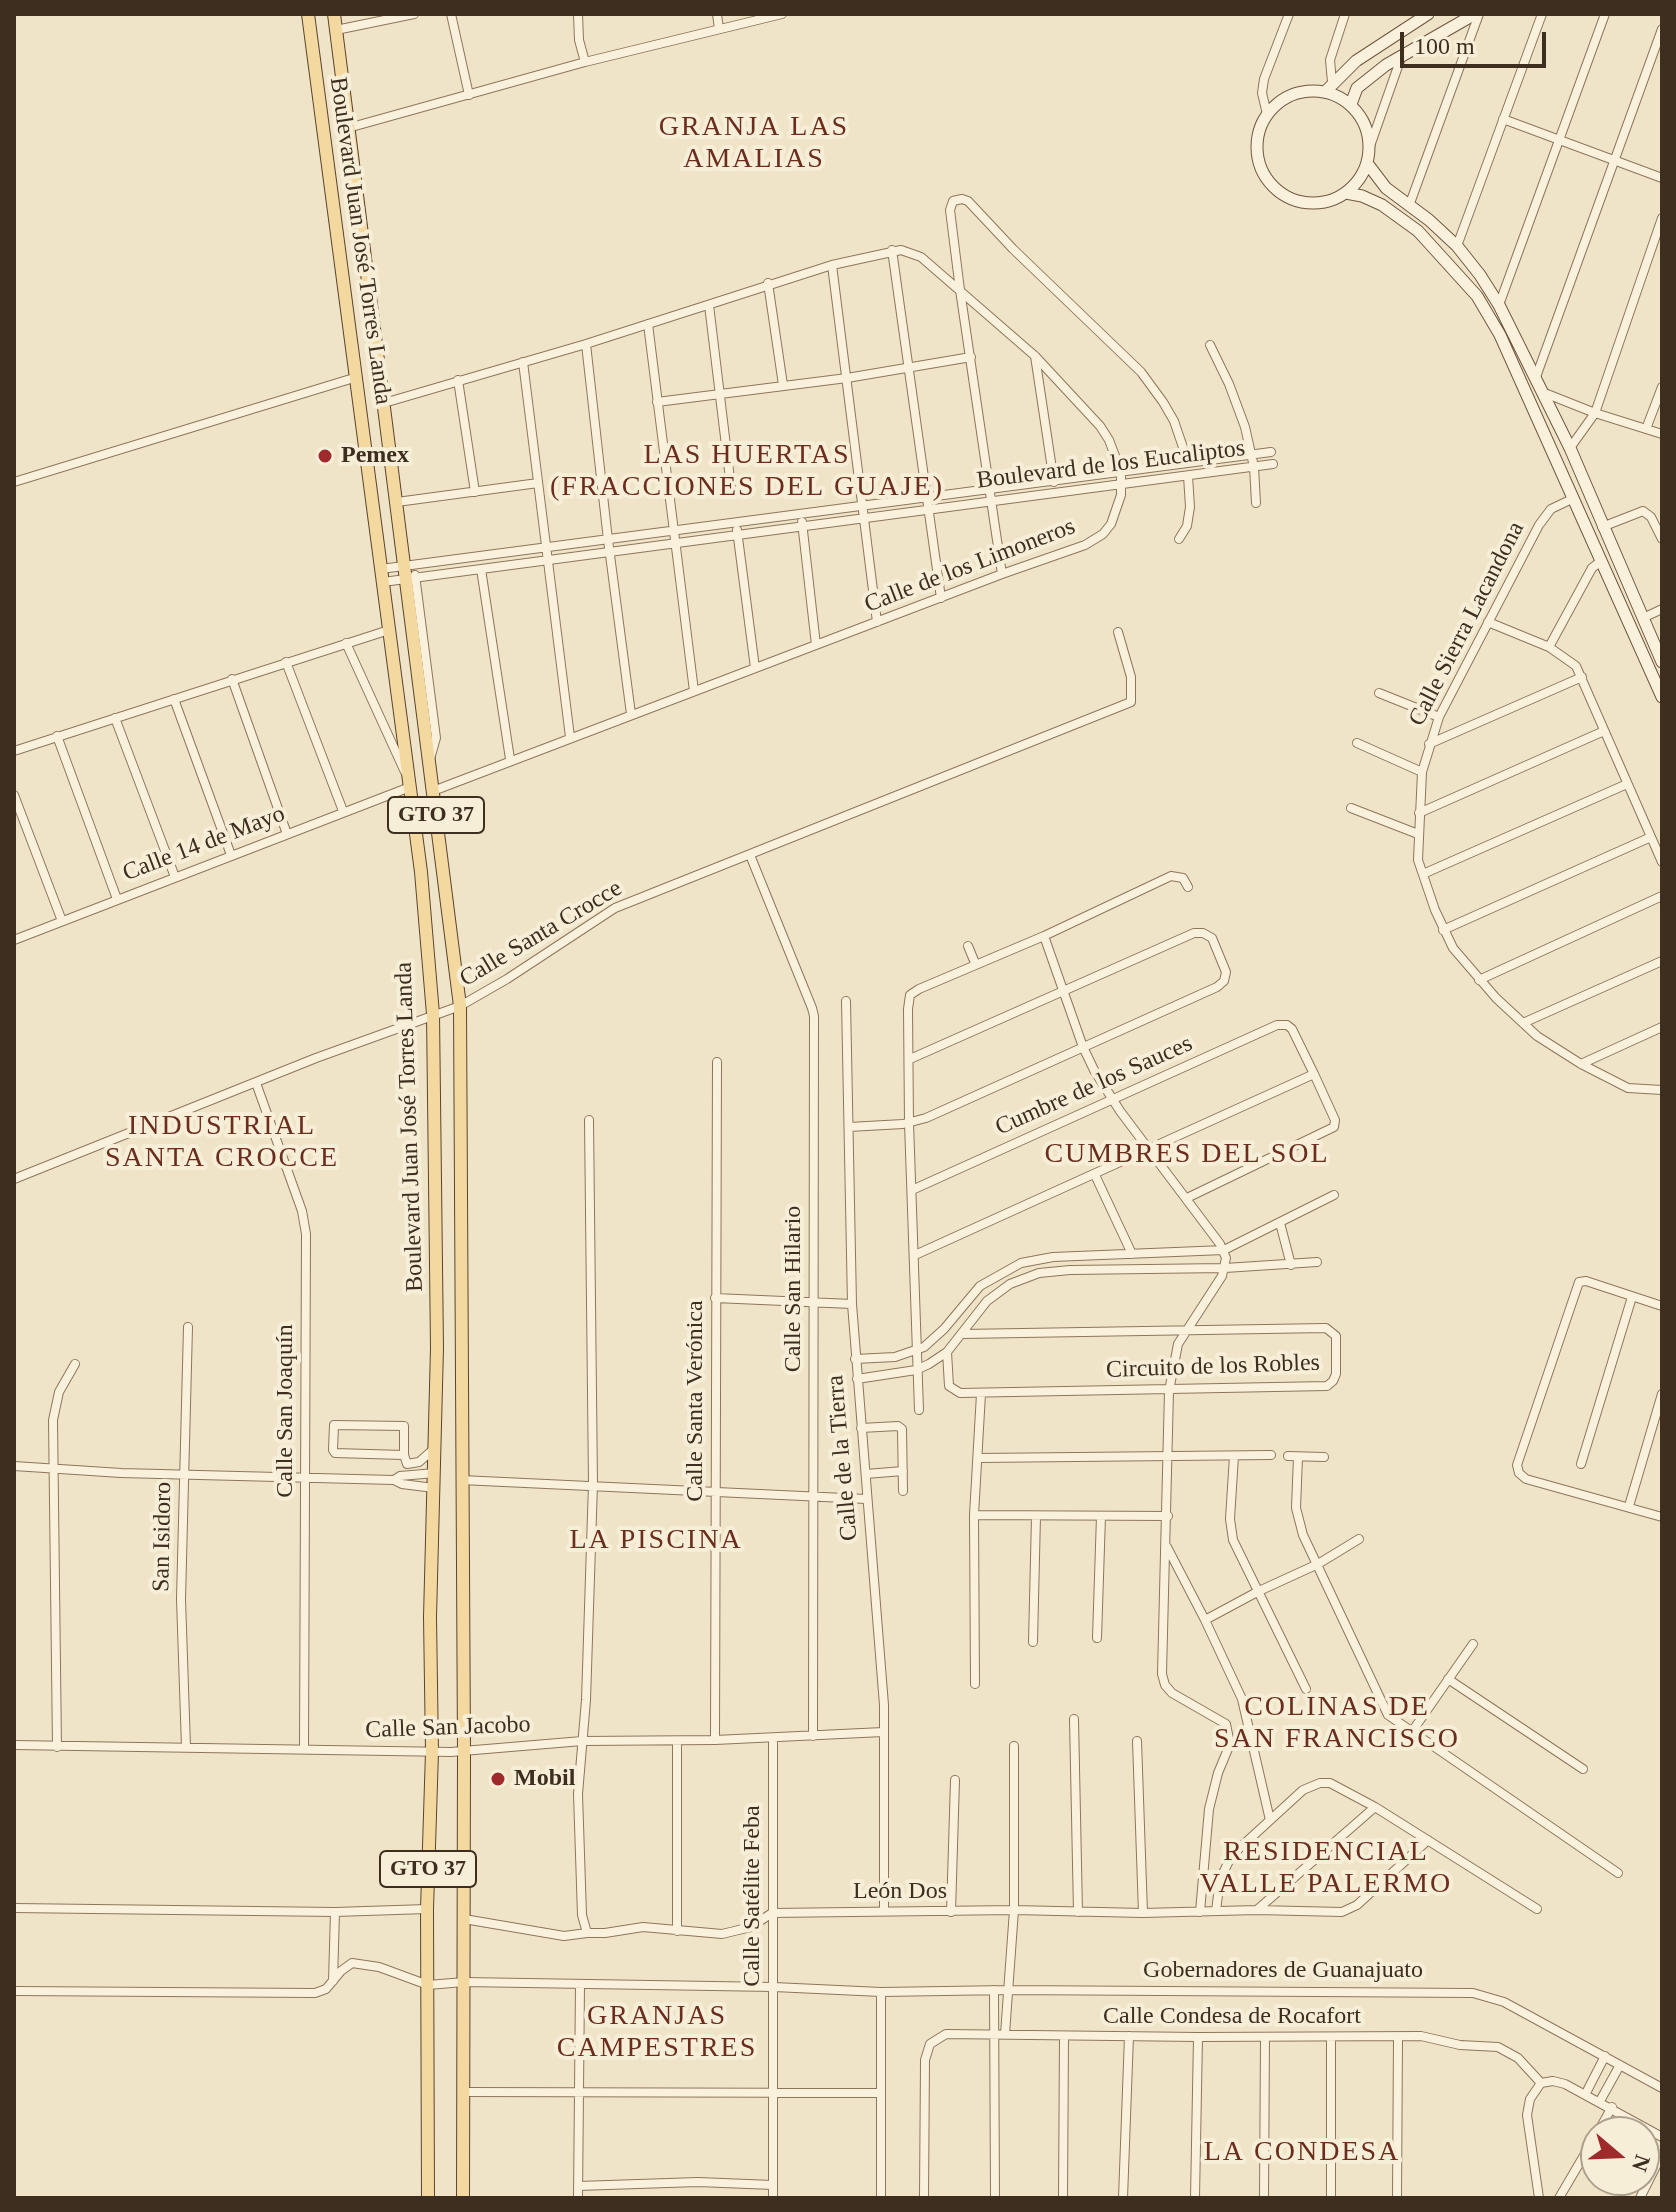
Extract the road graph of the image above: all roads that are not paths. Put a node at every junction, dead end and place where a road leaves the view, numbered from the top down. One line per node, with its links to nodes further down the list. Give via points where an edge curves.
1 (308, 14): 47 (main road, Boulevard Juan José Torres Landa / GTO 37)
2 (334, 14): 16 (main road, Boulevard Juan José Torres Landa / GTO 37)
3 (414, 14): 16 (street)
4 (451, 14): 20 (street)
5 (578, 14): 18 (street)
6 (717, 14): 14 (street)
7 (782, 14): 14 (street)
8 (1289, 14): 22 (street, via 1264,79)
9 (1345, 14): 19 (street, via 1330,60)
10 (1428, 14): 19 (street, via 1356,61)
11 (1477, 14): 17 (street); 31 (street)
12 (1542, 14): 23 (street)
13 (1605, 14): 25 (street)
14 (719, 29): 18 (street)
15 (1662, 29): 27 (street)
16 (336, 30): 24 (main road, Boulevard Juan José Torres Landa / GTO 37)
17 (1402, 55): 21 (street, via 1357,88); 26 (street)
18 (585, 62): 20 (street)
19 (1328, 87): 21 (street); 22 (street, via 1292,94)
20 (469, 95): 24 (street)
21 (1351, 104): 26 (street, via 1367,131)
22 (1267, 114): 30 (street, via 1256,144 1273,188 1301,203 1317,204)
23 (1503, 119): 25 (street); 33 (street)
24 (348, 128): 56 (main road, Boulevard Juan José Torres Landa / GTO 37)
25 (1560, 141): 27 (street); 39 (street)
26 (1369, 149): 28 (street)
27 (1614, 162): 29 (street); 48 (street)
28 (1367, 163): 30 (street); 31 (street, via 1377,180)
29 (1662, 178)
30 (1346, 193): 76 (street, via 1382,205 1418,231 1477,296 1500,335)
31 (1409, 206): 33 (street)
32 (1662, 218): 57 (street)
33 (1457, 246): 39 (street)
34 (892, 250): 35 (street); 37 (street, Calle de los Limoneros, via 921,257); 46 (street)
35 (832, 265): 36 (street); 49 (street)
36 (768, 283): 38 (street); 51 (street)
37 (960, 290): 43 (street, Calle de los Limoneros); 44 (street); 63 (street, via 950,210 953,201 962,199 1141,372 1174,421)
38 (709, 305): 40 (street); 54 (street)
39 (1499, 305): 48 (street)
40 (648, 324): 41 (street); 55 (street)
41 (586, 344): 45 (street); 91 (street)
42 (1210, 345): 62 (street, via 1234,395)
43 (1035, 356): 66 (street, Calle de los Limoneros, via 1100,426); 69 (street)
44 (971, 357): 46 (street); 73 (street)
45 (523, 362): 50 (street); 70 (street)
46 (910, 369): 49 (street); 75 (street)
47 (357, 377): 68 (street); 100 (main road, Boulevard Juan José Torres Landa / GTO 37)
48 (1536, 377): 53 (street)
49 (847, 378): 51 (street); 80 (street)
50 (458, 380): 56 (street); 74 (street)
51 (783, 385): 54 (street)
52 (1662, 387): 58 (street)
53 (1541, 391): 57 (street); 60 (street)
54 (721, 393): 55 (street); 72 (street)
55 (657, 402): 87 (street)
56 (384, 403): 78 (main road, Boulevard Juan José Torres Landa / GTO 37)
57 (1595, 413): 58 (street); 60 (street)
58 (1646, 429): 59 (street)
59 (1662, 434)
60 (1570, 448): 86 (street)
61 (1271, 452): 62 (street, Boulevard de los Eucaliptos)
62 (1252, 455): 63 (street, Boulevard de los Eucaliptos); 65 (street)
63 (1188, 462): 66 (street, Boulevard de los Eucaliptos)
64 (1273, 464): 65 (street, Boulevard de los Eucaliptos)
65 (1254, 467): 67 (street, Boulevard de los Eucaliptos); 79 (street)
66 (1121, 472): 69 (street, Boulevard de los Eucaliptos); 71 (street, Calle de los Limoneros)
67 (1188, 476): 71 (street, Boulevard de los Eucaliptos); 89 (street, via 1190,507)
68 (14, 482)
69 (1054, 482): 73 (street, Boulevard de los Eucaliptos)
70 (538, 483): 74 (street); 93 (street)
71 (1122, 484): 77 (street, Boulevard de los Eucaliptos); 99 (street, Calle de los Limoneros, via 1111,524 1095,540)
72 (731, 487)
73 (990, 489): 75 (street, Boulevard de los Eucaliptos); 77 (street)
74 (475, 492): 78 (street)
75 (928, 498): 80 (street, Boulevard de los Eucaliptos); 81 (street)
76 (1572, 499): 96 (street); 105 (street, Calle Sierra Lacandona, via 1545,516)
77 (991, 501): 81 (street, Boulevard de los Eucaliptos); 99 (street)
78 (397, 502): 98 (main road, Boulevard Juan José Torres Landa / GTO 37)
79 (1256, 503)
80 (862, 506): 82 (street, Boulevard de los Eucaliptos); 83 (street)
81 (929, 509): 83 (street, Boulevard de los Eucaliptos); 101 (street)
82 (801, 514): 84 (street, Boulevard de los Eucaliptos); 85 (street)
83 (864, 517): 85 (street, Boulevard de los Eucaliptos); 104 (street)
84 (736, 523): 87 (street, Boulevard de los Eucaliptos); 88 (street)
85 (802, 525): 88 (street, Boulevard de los Eucaliptos); 109 (street)
86 (1602, 527): 90 (street, via 1643,511); 103 (street)
87 (673, 531): 91 (street, Boulevard de los Eucaliptos); 92 (street)
88 (737, 533): 92 (street, Boulevard de los Eucaliptos); 113 (street)
89 (1179, 539)
90 (1662, 539)
91 (608, 540): 93 (street, Boulevard de los Eucaliptos); 94 (street)
92 (674, 542): 94 (street, Boulevard de los Eucaliptos); 116 (street)
93 (546, 548): 95 (street); 98 (street, Boulevard de los Eucaliptos)
94 (609, 551): 95 (street, Boulevard de los Eucaliptos); 120 (street)
95 (548, 559): 97 (street, Boulevard de los Eucaliptos); 125 (street)
96 (1601, 561): 110 (street, via 1592,568); 118 (street)
97 (481, 569): 98 (street, Boulevard de los Eucaliptos); 129 (street)
98 (410, 572): 100 (street, Boulevard de los Eucaliptos); 133 (main road, Boulevard Juan José Torres Landa / GTO 37)
99 (1002, 574): 101 (street, Calle de los Limoneros)
100 (382, 576): 106 (main road, Boulevard Juan José Torres Landa / GTO 37)
101 (941, 598): 104 (street, Calle de los Limoneros)
102 (1662, 609): 103 (street)
103 (1643, 618): 112 (street)
104 (877, 622): 109 (street, Calle de los Limoneros)
105 (1488, 622): 110 (street); 121 (street, Calle Sierra Lacandona)
106 (389, 630): 108 (street); 131 (main road, Boulevard Juan José Torres Landa / GTO 37)
107 (1118, 632): 142 (street, Calle Santa Crocce, via 1131,677 1131,702)
108 (346, 643): 111 (street); 131 (street)
109 (816, 645): 113 (street, Calle de los Limoneros)
110 (1549, 647): 114 (street, via 1573,663)
111 (286, 662): 115 (street); 136 (street)
112 (1662, 662)
113 (755, 668): 116 (street, Calle de los Limoneros)
114 (1582, 677): 123 (street); 127 (street)
115 (232, 679): 119 (street); 138 (street)
116 (694, 691): 120 (street, Calle de los Limoneros)
117 (1379, 693): 121 (street)
118 (1662, 697)
119 (174, 699): 122 (street); 141 (street)
120 (631, 714): 125 (street, Calle de los Limoneros)
121 (1439, 717): 127 (street, Calle Sierra Lacandona)
122 (115, 718): 124 (street); 145 (street)
123 (1604, 731): 132 (street); 137 (street)
124 (57, 736): 128 (street); 148 (street)
125 (570, 737): 129 (street, Calle de los Limoneros)
126 (1357, 743): 130 (street)
127 (1429, 744): 130 (street, Calle Sierra Lacandona)
128 (14, 751)
129 (510, 759): 133 (street, Calle de los Limoneros)
130 (1422, 772): 137 (street, Calle Sierra Lacandona)
131 (409, 783): 136 (street, Calle 14 de Mayo); 160 (main road, Boulevard Juan José Torres Landa / GTO 37)
132 (1627, 784): 140 (street); 144 (street)
133 (433, 791): 159 (main road, Boulevard Juan José Torres Landa / GTO 37)
134 (14, 795): 149 (street)
135 (1351, 808): 139 (street)
136 (343, 811): 138 (street, Calle 14 de Mayo)
137 (1419, 813): 139 (street, Calle Sierra Lacandona)
138 (287, 834): 141 (street, Calle 14 de Mayo)
139 (1418, 834): 144 (street, Calle Sierra Lacandona)
140 (1651, 837): 143 (street); 150 (street)
141 (231, 855): 145 (street, Calle 14 de Mayo)
142 (750, 855): 159 (street, Calle Santa Crocce, via 615,908); 189 (street, Calle San Hilario, via 814,1016)
143 (1662, 862)
144 (1423, 874): 150 (street, Calle Sierra Lacandona)
145 (175, 877): 148 (street, Calle 14 de Mayo)
146 (1188, 887): 151 (street, via 1183,878 1171,876)
147 (1662, 896): 156 (street)
148 (117, 899): 149 (street, Calle 14 de Mayo)
149 (62, 921): 152 (street, Calle 14 de Mayo)
150 (1443, 930): 156 (street, Calle Sierra Lacandona)
151 (1044, 936): 155 (street); 157 (street)
152 (14, 940)
153 (968, 946): 155 (street)
154 (1662, 961): 161 (street)
155 (975, 963): 164 (street, via 910,995)
156 (1479, 980): 161 (street, Calle Sierra Lacandona)
157 (1064, 991): 163 (street); 163 (street, via 1194,933 1212,938 1226,972 1217,987); 164 (street)
158 (846, 1001): 173 (street, Calle de la Tierra)
159 (460, 1006): 160 (street, Calle Santa Crocce); 224 (main road, Boulevard Juan José Torres Landa / GTO 37)
160 (433, 1014): 168 (street, Calle Santa Crocce); 206 (main road, Boulevard Juan José Torres Landa / GTO 37)
161 (1523, 1023): 166 (street, Calle Sierra Lacandona)
162 (1662, 1027): 166 (street)
163 (1083, 1047): 170 (street); 172 (street)
164 (910, 1059): 172 (street)
165 (717, 1062): 188 (street, Calle Santa Verónica)
166 (1581, 1064): 169 (street, Calle Sierra Lacandona, via 1628,1088)
167 (1314, 1074): 170 (street, Cumbre de los Sauces, via 1292,1029 1277,1025); 174 (street); 179 (street, via 1335,1120 1331,1130)
168 (256, 1083): 176 (street, Calle Santa Crocce); 222 (street, Calle San Joaquín, via 305,1222)
169 (1662, 1090)
170 (1113, 1100): 174 (street); 177 (street, Cumbre de los Sauces)
171 (589, 1120): 225 (street)
172 (909, 1123): 173 (street); 177 (street)
173 (849, 1127): 190 (street, Calle de la Tierra)
174 (1149, 1149): 175 (street); 179 (street)
175 (1095, 1175): 182 (street); 183 (street)
176 (14, 1179)
177 (912, 1190): 183 (street)
178 (1334, 1195): 180 (street)
179 (1187, 1198): 181 (street)
180 (1280, 1223): 181 (street); 185 (street)
181 (1224, 1250): 182 (street); 186 (street)
182 (1132, 1254): 195 (street, via 1021,1263 980,1286 944,1329)
183 (915, 1255): 195 (street)
184 (1317, 1262): 185 (street)
185 (1291, 1265): 186 (street)
186 (1225, 1268): 193 (street); 194 (street, via 1039,1273 1010,1284 987,1301)
187 (1632, 1297): 191 (street); 215 (street); 231 (street, via 1586,1281 1577,1285 1517,1465 1526,1479)
188 (715, 1298): 189 (street); 227 (street, Calle Santa Verónica)
189 (814, 1303): 190 (street); 229 (street, Calle San Hilario)
190 (852, 1304): 197 (street, Calle de la Tierra)
191 (1662, 1306)
192 (188, 1327): 221 (street, San Isidoro)
193 (1184, 1332): 194 (street, Circuito de los Robles); 201 (street, via 1173,1358); 201 (street, Circuito de los Robles, via 1326,1328 1336,1336 1335,1378 1327,1386)
194 (962, 1334): 196 (street)
195 (915, 1351): 197 (street); 199 (street)
196 (947, 1352): 199 (street); 202 (street, Circuito de los Robles, via 953,1391)
197 (855, 1359): 200 (street, Calle de la Tierra)
198 (75, 1364): 217 (street, via 54,1409)
199 (916, 1370): 200 (street); 204 (street)
200 (857, 1379): 205 (street, Calle de la Tierra)
201 (1169, 1391): 202 (street, Circuito de los Robles); 209 (street)
202 (981, 1394): 214 (street)
203 (1662, 1394): 231 (street)
204 (919, 1410)
205 (861, 1428): 218 (street, via 901,1427); 220 (street, Calle de la Tierra)
206 (435, 1448): 207 (street, via 411,1465); 219 (main road, Boulevard Juan José Torres Landa / GTO 37)
207 (404, 1455): 207 (street, via 335,1453 334,1425 404,1426)
208 (1271, 1455): 210 (street)
209 (1169, 1456): 210 (street); 214 (street); 235 (street)
210 (1234, 1456): 242 (street, via 1231,1529)
211 (1288, 1456): 212 (street)
212 (1298, 1457): 213 (street); 239 (street, via 1298,1517)
213 (1324, 1457)
214 (978, 1458): 232 (street)
215 (1581, 1464)
216 (14, 1466): 217 (street)
217 (54, 1467): 221 (street); 263 (street)
218 (903, 1471): 220 (street); 228 (street)
219 (435, 1473): 223 (street); 226 (main road, Boulevard Juan José Torres Landa / GTO 37)
220 (866, 1474): 230 (street, Calle de la Tierra)
221 (184, 1475): 222 (street); 264 (street, San Isidoro)
222 (307, 1478): 223 (street); 265 (street, Calle San Joaquín)
223 (394, 1480): 226 (street)
224 (461, 1480): 225 (street); 267 (main road, Boulevard Juan José Torres Landa / GTO 37)
225 (593, 1484): 227 (street); 257 (street)
226 (434, 1488): 266 (main road, Boulevard Juan José Torres Landa / GTO 37)
227 (717, 1491): 229 (street); 255 (street, Calle Santa Verónica)
228 (903, 1491)
229 (813, 1495): 230 (street); 253 (street, Calle San Hilario)
230 (866, 1499): 251 (street, Calle de la Tierra)
231 (1629, 1506): 236 (street)
232 (974, 1515): 233 (street); 248 (street)
233 (1036, 1516): 234 (street); 245 (street)
234 (1101, 1516): 235 (street); 244 (street)
235 (1168, 1516): 238 (street)
236 (1662, 1517)
237 (1359, 1539): 239 (street)
238 (1166, 1546): 240 (street); 241 (street)
239 (1318, 1564): 242 (street); 252 (street, via 1381,1705)
240 (1185, 1583): 241 (street); 243 (street)
241 (1165, 1589): 260 (street, via 1165,1685 1182,1701 1226,1724)
242 (1259, 1591): 243 (street); 249 (street)
243 (1205, 1620): 256 (street, via 1242,1699)
244 (1097, 1638)
245 (1033, 1642)
246 (1473, 1644): 247 (street)
247 (1448, 1679): 252 (street); 268 (street)
248 (975, 1684)
249 (1306, 1689)
250 (1074, 1719): 283 (street)
251 (883, 1732): 253 (street, Calle San Jacobo); 279 (street, Calle de la Tierra)
252 (1411, 1733): 273 (street)
253 (813, 1736): 254 (street, Calle San Jacobo)
254 (773, 1738): 255 (street, Calle San Jacobo); 285 (street, Calle Satélite Feba)
255 (715, 1740): 258 (street, Calle San Jacobo)
256 (1251, 1740): 260 (street); 271 (street)
257 (582, 1741): 258 (street, Calle San Jacobo); 267 (street, Calle San Jacobo); 289 (street, via 578,1794)
258 (677, 1741): 288 (street)
259 (1137, 1741): 286 (street)
260 (1230, 1744): 284 (street, via 1209,1809)
261 (14, 1745): 263 (street, Calle San Jacobo)
262 (1014, 1746): 277 (street)
263 (57, 1747): 264 (street, Calle San Jacobo)
264 (186, 1747): 265 (street, Calle San Jacobo)
265 (304, 1749): 266 (street, Calle San Jacobo)
266 (432, 1752): 267 (street, Calle San Jacobo); 275 (main road, Boulevard Juan José Torres Landa / GTO 37)
267 (464, 1752): 287 (main road, Boulevard Juan José Torres Landa / GTO 37)
268 (1583, 1769)
269 (955, 1780): 282 (street)
270 (1375, 1807): 271 (street, via 1339,1786 1320,1783 1303,1790); 272 (street); 278 (street)
271 (1270, 1820): 280 (street, via 1227,1862)
272 (1428, 1840): 276 (street); 278 (street, León Dos, via 1349,1910)
273 (1618, 1873)
274 (14, 1908): 281 (street)
275 (427, 1909): 281 (street); 293 (main road, Boulevard Juan José Torres Landa / GTO 37)
276 (1537, 1909)
277 (1014, 1910): 282 (street, León Dos); 283 (street, León Dos); 296 (street)
278 (1257, 1910): 280 (street, León Dos)
279 (884, 1911): 282 (street, León Dos); 285 (street, León Dos)
280 (1216, 1911): 284 (street, León Dos)
281 (335, 1912): 290 (street)
282 (951, 1912)
283 (1078, 1912): 286 (street, León Dos)
284 (1200, 1912): 286 (street, León Dos)
285 (772, 1913): 288 (street, León Dos, via 735,1932); 294 (street, Calle Satélite Feba)
286 (1143, 1913)
287 (464, 1919): 289 (street, León Dos, via 564,1936); 291 (main road, Boulevard Juan José Torres Landa / GTO 37)
288 (677, 1931): 289 (street, León Dos, via 643,1927)
289 (587, 1933)
290 (333, 1982): 293 (street, via 346,1966 361,1963); 297 (street, via 315,1993)
291 (464, 1982): 292 (street, Gobernadores de Guanajuato); 293 (street, Gobernadores de Guanajuato); 311 (main road, Boulevard Juan José Torres Landa / GTO 37)
292 (580, 1984): 294 (street, Gobernadores de Guanajuato); 312 (street)
293 (428, 1985): 324 (main road, Boulevard Juan José Torres Landa / GTO 37)
294 (774, 1987): 298 (street, Gobernadores de Guanajuato); 315 (street, Calle Satélite Feba)
295 (994, 1990): 296 (street, Gobernadores de Guanajuato); 298 (street, Gobernadores de Guanajuato); 299 (street)
296 (1007, 1990): 300 (street); 307 (street, Gobernadores de Guanajuato, via 1473,1993 1504,2002)
297 (14, 1991)
298 (881, 1992): 313 (street)
299 (993, 2034): 300 (street, Calle Condesa de Rocafort); 329 (street, Calle Condesa de Rocafort, via 946,2034 926,2052); 330 (street)
300 (1005, 2034): 302 (street, Calle Condesa de Rocafort)
301 (1129, 2036): 302 (street, Calle Condesa de Rocafort); 303 (street, Calle Condesa de Rocafort); 332 (street)
302 (1064, 2037): 331 (street)
303 (1198, 2037): 304 (street, Calle Condesa de Rocafort); 333 (street)
304 (1265, 2037): 306 (street, Calle Condesa de Rocafort); 334 (street)
305 (1398, 2037): 306 (street, Calle Condesa de Rocafort); 309 (street, Calle Condesa de Rocafort, via 1498,2047 1518,2058); 336 (street)
306 (1331, 2038): 335 (street)
307 (1605, 2056): 308 (street, Gobernadores de Guanajuato); 314 (street)
308 (1620, 2065): 310 (street, Gobernadores de Guanajuato); 316 (street)
309 (1541, 2083): 314 (street, via 1553,2081); 337 (street, via 1527,2115)
310 (1662, 2088)
311 (463, 2092): 312 (street); 325 (main road, Boulevard Juan José Torres Landa / GTO 37)
312 (578, 2093): 315 (street); 323 (street)
313 (880, 2093): 315 (street); 328 (street)
314 (1586, 2093): 316 (street)
315 (774, 2094): 322 (street, Calle Satélite Feba)
316 (1600, 2101): 317 (street)
317 (1612, 2107): 318 (street); 319 (street)
318 (1607, 2116)
319 (1662, 2137)
320 (1662, 2154): 339 (street)
321 (1580, 2163): 338 (street)
322 (773, 2185): 323 (street); 327 (street, Calle Satélite Feba)
323 (578, 2186): 326 (street)
324 (428, 2198)
325 (463, 2198)
326 (578, 2198)
327 (773, 2198)
328 (881, 2198)
329 (924, 2198)
330 (995, 2198)
331 (1063, 2198)
332 (1123, 2198)
333 (1195, 2198)
334 (1264, 2198)
335 (1331, 2198)
336 (1397, 2198)
337 (1539, 2198)
338 (1559, 2198)
339 (1640, 2198)

